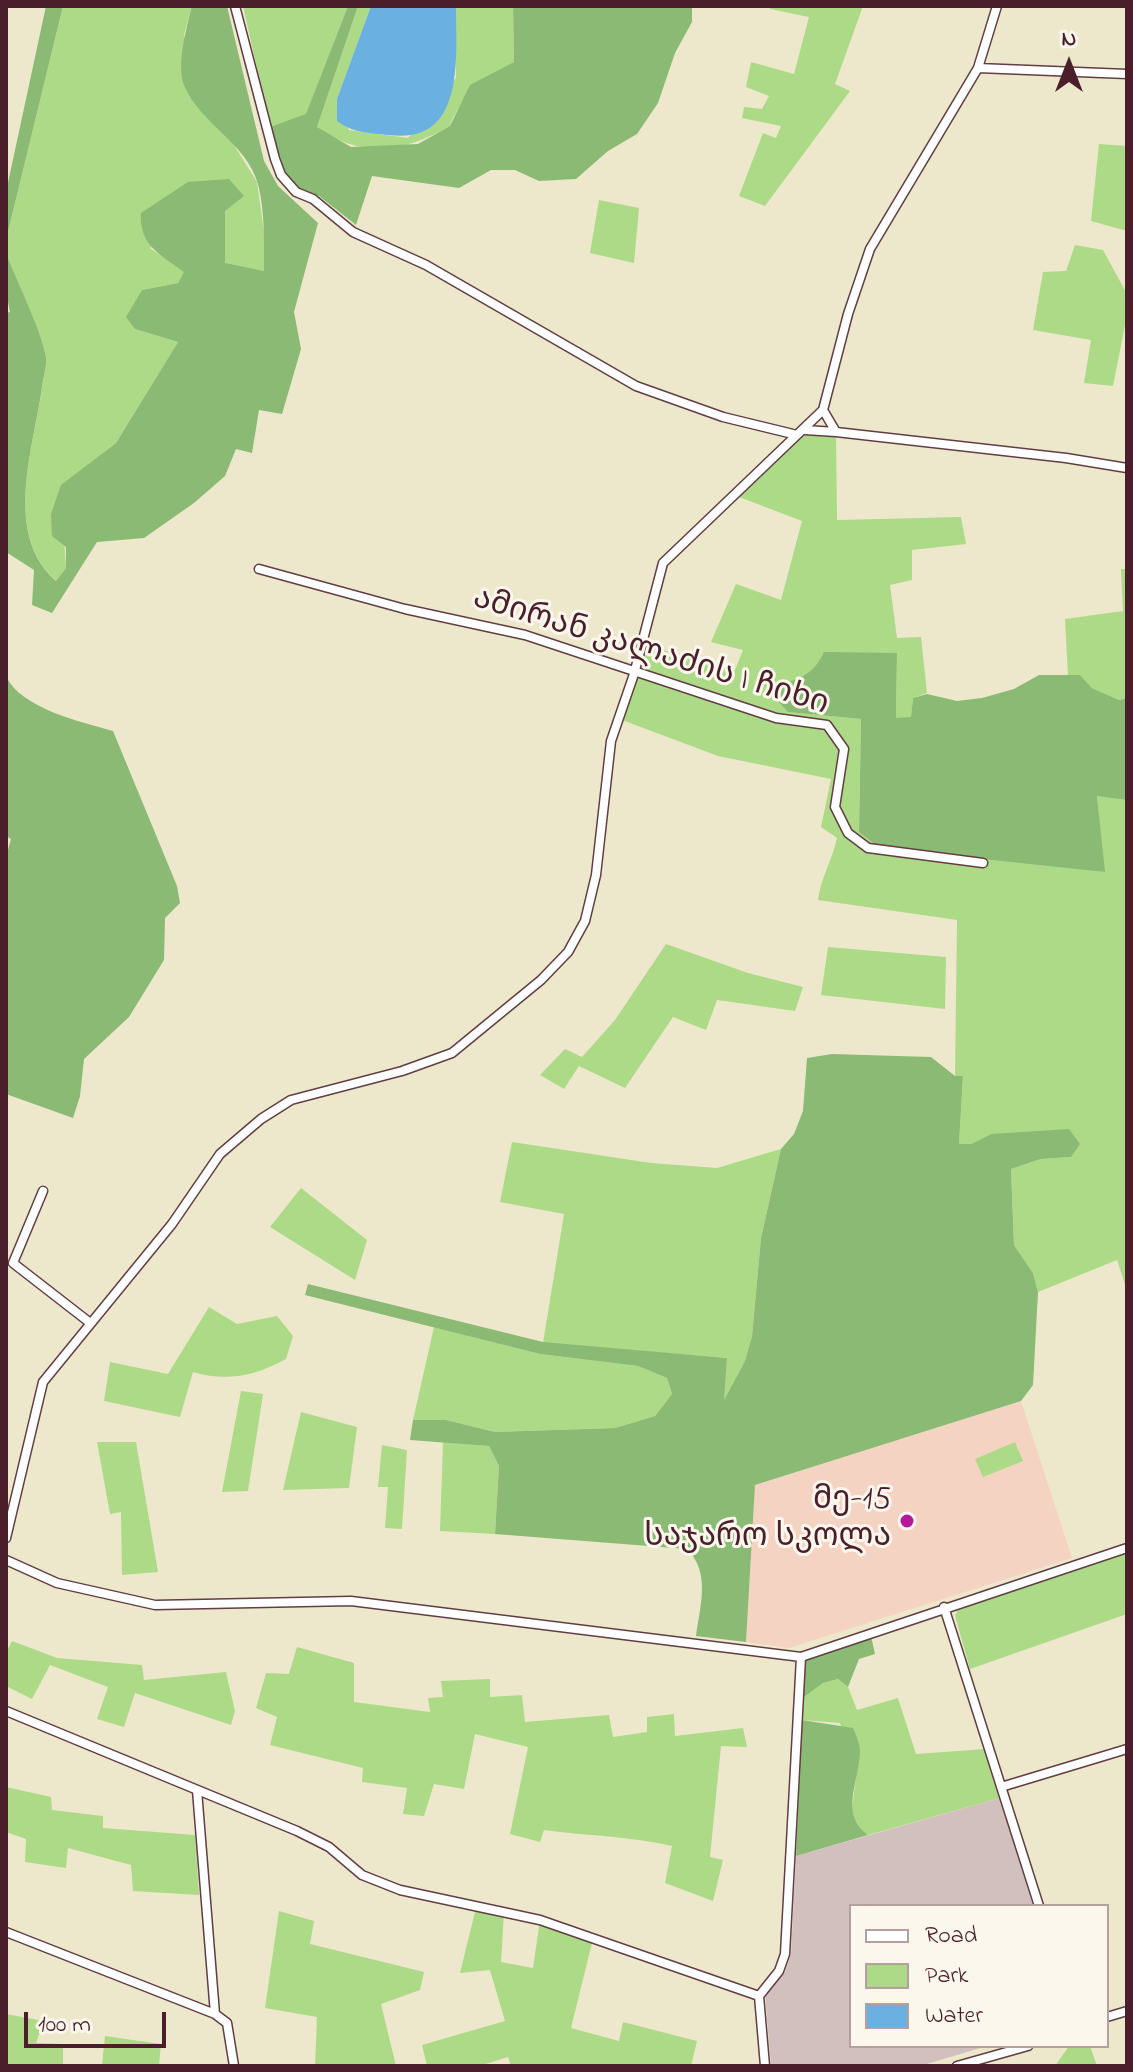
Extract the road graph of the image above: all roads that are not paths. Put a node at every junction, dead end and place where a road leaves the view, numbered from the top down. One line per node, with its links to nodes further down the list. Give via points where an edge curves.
1 (235, 6): 8 (street, via 275,159 296,192 313,199 353,232 426,265 636,386 723,417)
2 (997, 6): 3 (street)
3 (978, 68): 4 (street); 5 (street, via 870,249)
4 (1127, 74)
5 (823, 410): 6 (street); 7 (street)
6 (805, 430): 7 (street); 8 (street)
7 (836, 432): 9 (street)
8 (793, 434): 11 (street, via 663,563)
9 (1127, 468)
10 (259, 569): 11 (street, ამირან კალაძის I ჩიხი, via 525,635)
11 (634, 674): 12 (street, ამირან კალაძის I ჩიხი, via 776,718 827,725 844,749 835,807 848,833 868,848); 14 (street, via 611,741 596,875 585,921 568,952 452,1053 291,1100 261,1119 220,1154 172,1224)
12 (983, 863)
13 (43, 1191): 14 (street, via 13,1263)
14 (89, 1322): 15 (street, via 43,1382)
15 (6, 1538)
16 (1127, 1548): 18 (street)
17 (6, 1560): 19 (street, via 57,1583 155,1605 351,1601)
18 (944, 1607): 19 (street); 22 (street)
19 (801, 1657): 26 (street, via 785,1954)
20 (6, 1711): 23 (street)
21 (1127, 1749): 22 (street)
22 (1001, 1787): 24 (street)
23 (197, 1790): 26 (street, via 329,1847 362,1875 400,1890 540,1920); 27 (street)
24 (1038, 1904)
25 (6, 1932): 27 (street)
26 (759, 1996): 30 (street)
27 (215, 2014): 29 (street, via 227,2023)
28 (1021, 2048): 31 (street)
29 (234, 2066)
30 (765, 2066)
31 (957, 2066)

